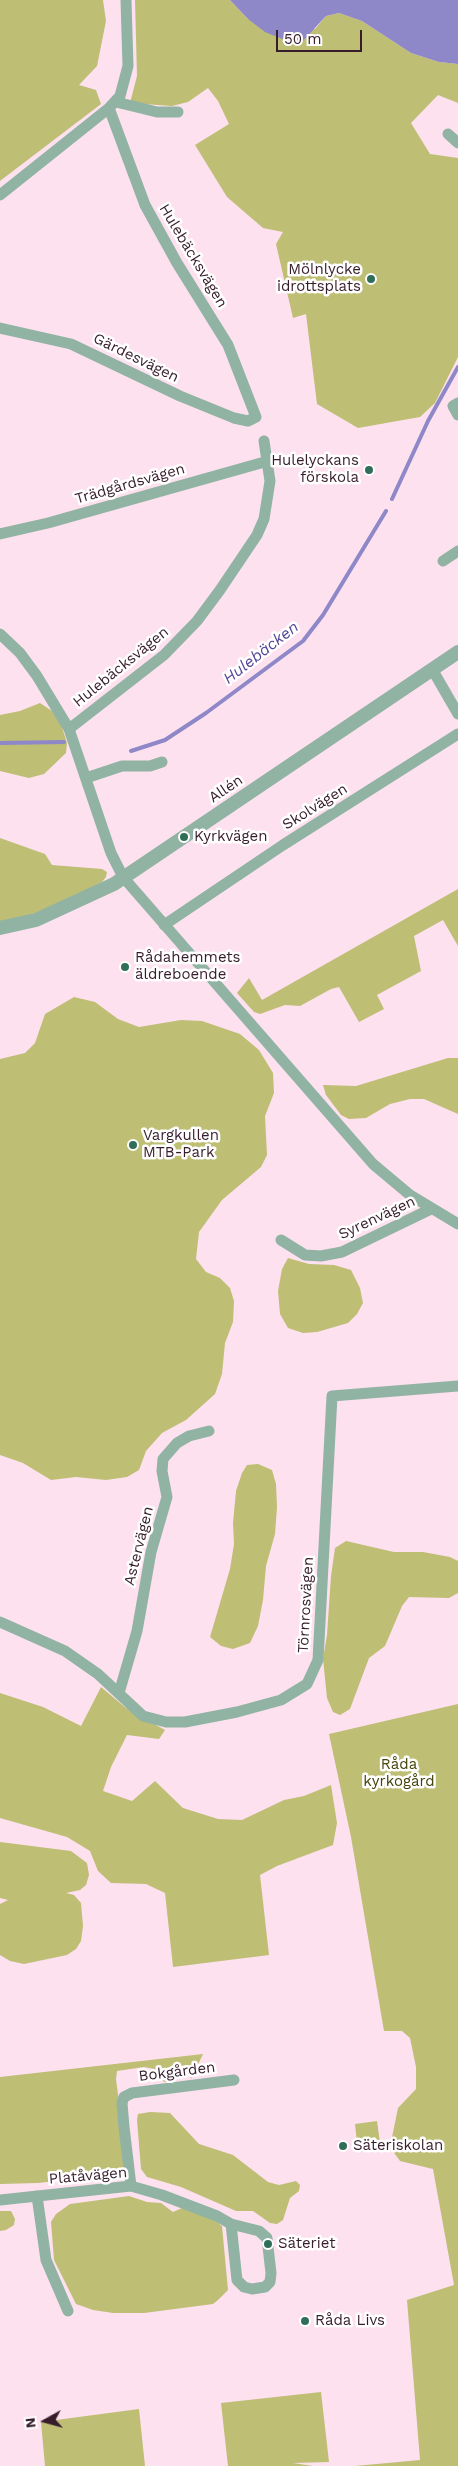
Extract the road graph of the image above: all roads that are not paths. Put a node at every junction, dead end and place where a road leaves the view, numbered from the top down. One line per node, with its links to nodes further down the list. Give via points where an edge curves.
1 (126, 0): 2 (street, via 128,66 125,82)
2 (112, 105): 3 (street); 6 (street); 10 (street, Hulebäcksvägen, via 145,206 228,345)
3 (178, 112)
4 (448, 134): 5 (street)
5 (458, 143)
6 (0, 195)
7 (0, 328): 10 (street, Gärdesvägen, via 71,344 234,418)
8 (458, 403): 9 (street, via 453,406)
9 (458, 415)
10 (256, 418)
11 (264, 442): 12 (street, Hulebäcksvägen)
12 (268, 461): 13 (street, Trädgårdsvägen); 20 (street, Hulebäcksvägen, via 270,481 264,519 257,535 198,621 164,655)
13 (0, 534)
14 (458, 551): 15 (street)
15 (443, 561)
16 (0, 634): 20 (street, via 37,676)
17 (458, 652): 18 (street, Allén)
18 (432, 669): 19 (street); 24 (street, Allén)
19 (458, 714)
20 (69, 729): 23 (street)
21 (458, 734): 25 (street, Skolvägen)
22 (162, 762): 23 (street, via 150,766 122,766)
23 (86, 778): 24 (street)
24 (123, 878): 25 (street); 26 (street, Allén, via 48,916)
25 (164, 925): 27 (street, via 346,1136 389,1180)
26 (0, 928)
27 (431, 1209): 28 (street); 29 (street, Syrenvägen, via 342,1252 304,1255)
28 (458, 1224)
29 (281, 1240)
30 (458, 1386): 33 (street, Törnrosvägen, via 332,1396 318,1660 307,1684 281,1700 185,1722 166,1722 143,1716)
31 (209, 1431): 33 (street, Astervägen, via 177,1443 163,1459 167,1497)
32 (0, 1622): 33 (street, Törnrosvägen, via 65,1651)
33 (119, 1693)
34 (234, 2080): 35 (street, Bokgården, via 132,2093 124,2097)
35 (131, 2186): 36 (street, Platåvägen); 38 (street, Platåvägen)
36 (37, 2196): 37 (street, Platåvägen); 39 (street, via 46,2260)
37 (0, 2200)
38 (232, 2224): 38 (street, Platåvägen, via 237,2280 244,2287 265,2287 272,2273 267,2238 259,2231)
39 (68, 2311)

